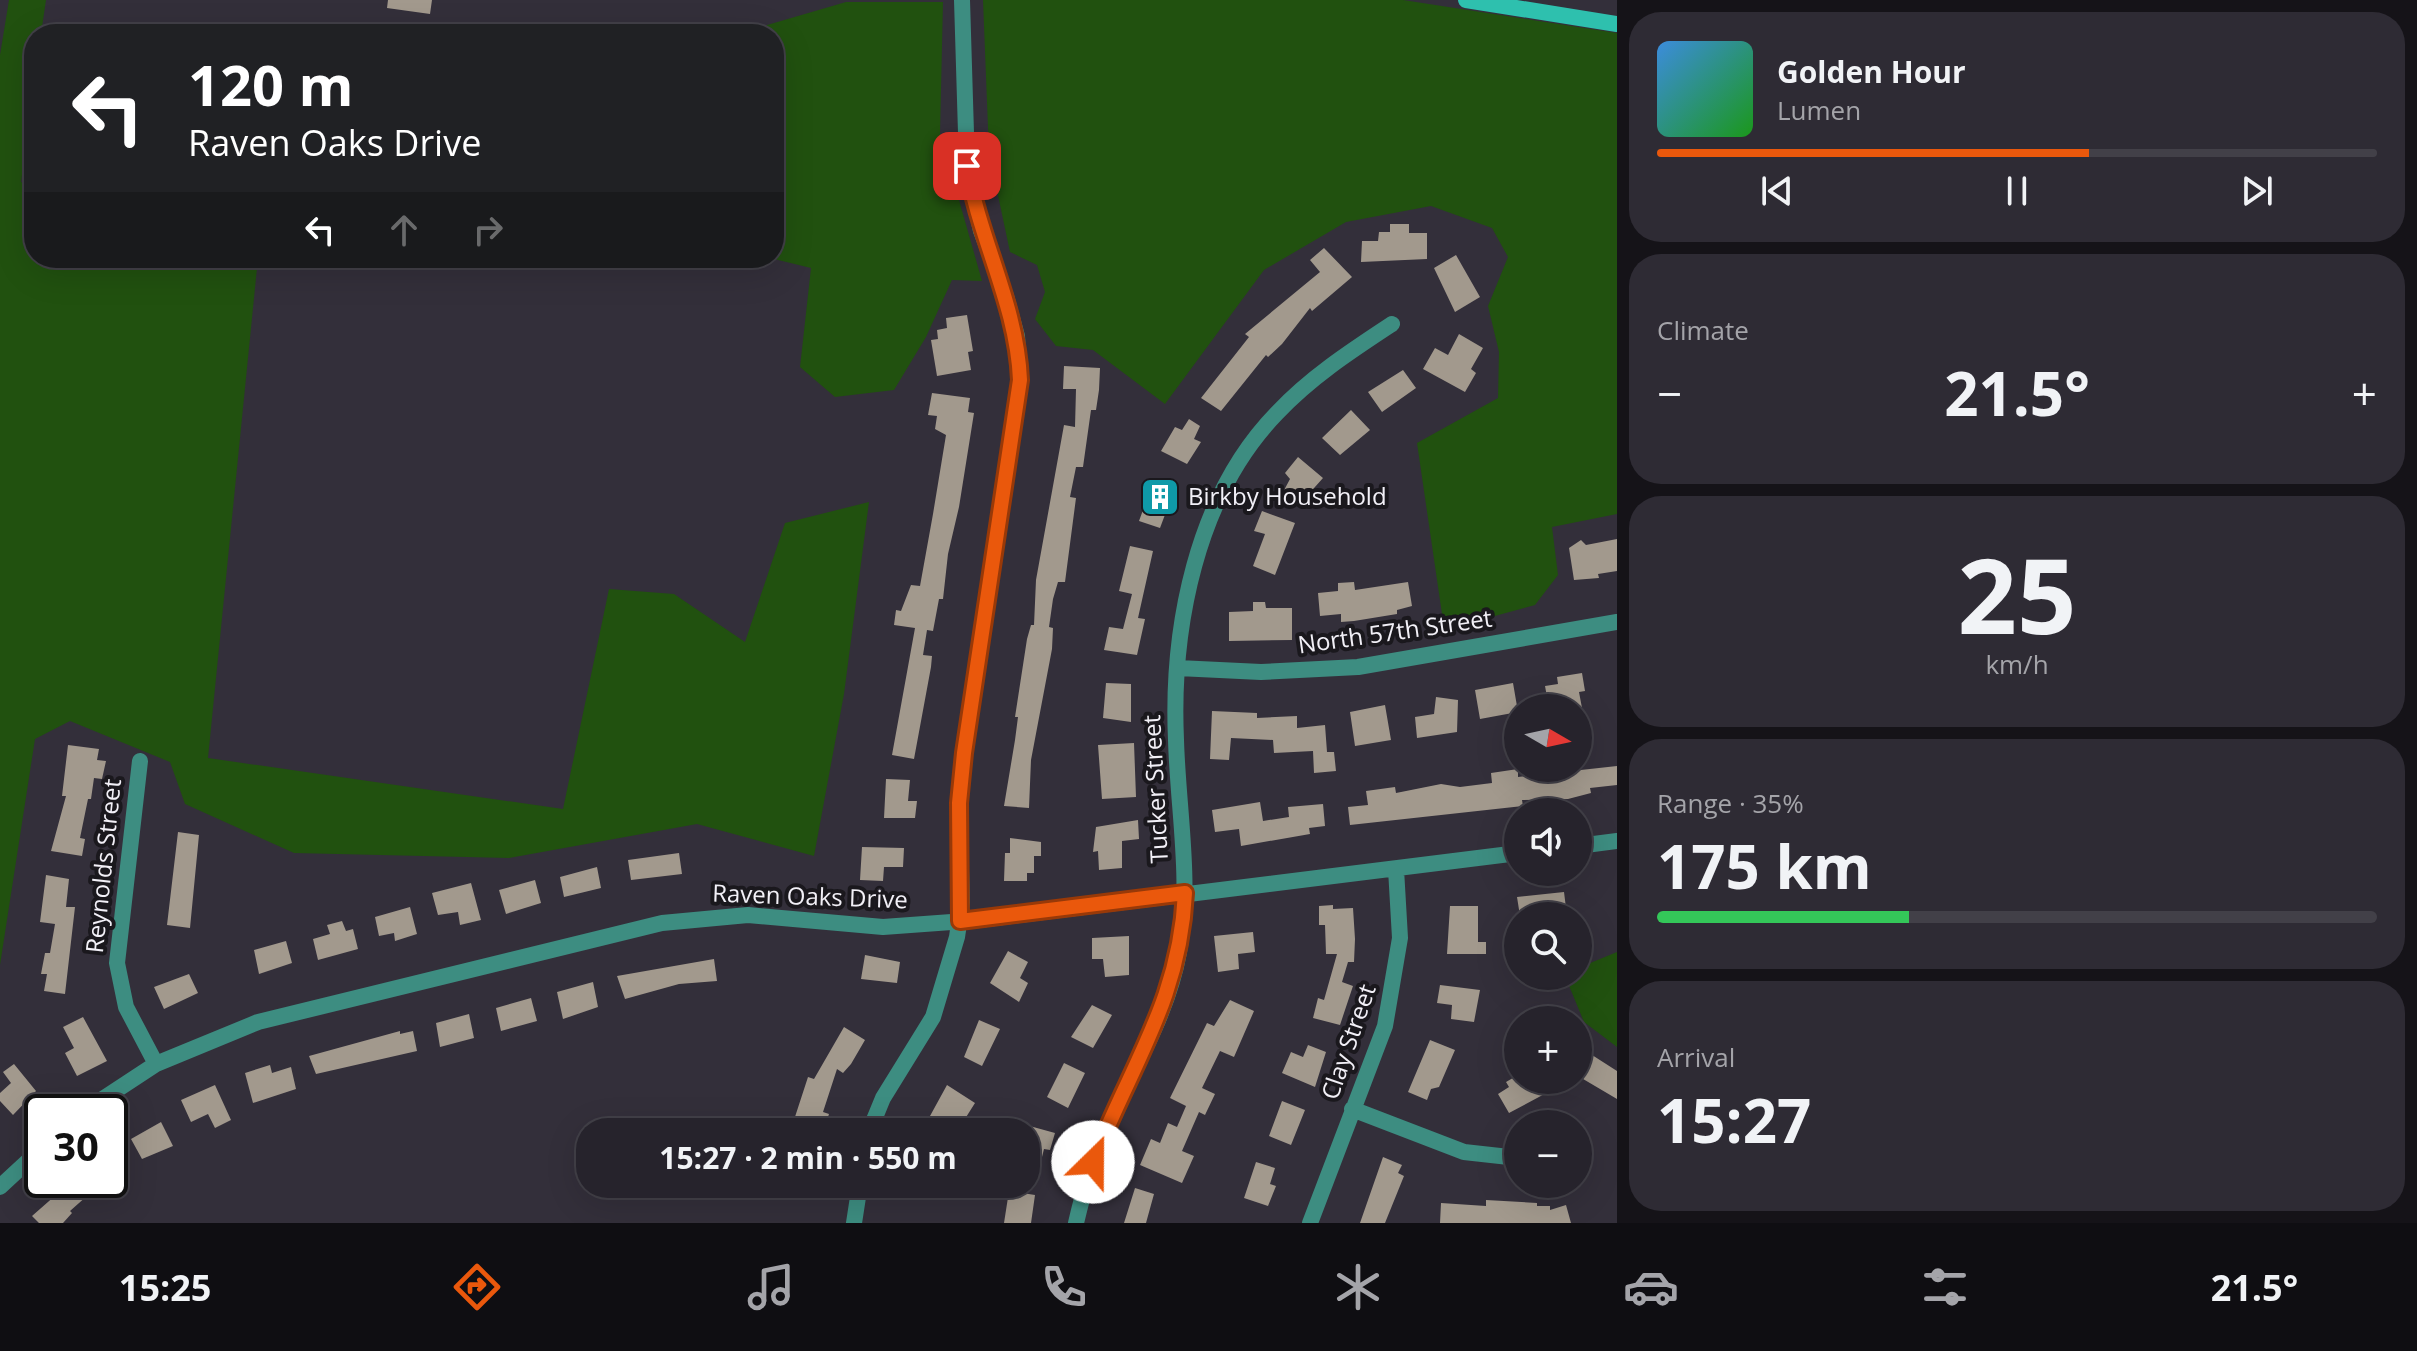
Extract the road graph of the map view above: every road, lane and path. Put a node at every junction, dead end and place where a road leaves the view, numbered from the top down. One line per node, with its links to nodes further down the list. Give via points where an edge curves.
1 (962, 0): 13 (street, via 967,166 981,231 1017,336 1020,380 964,753)
2 (1466, 0): 3 (main road)
3 (1617, 24)
4 (1392, 324): 6 (street, Tucker Street, via 1309,382 1249,448 1203,538)
5 (1617, 622): 6 (street, North 57th Street, via 1358,667 1261,672)
6 (1178, 668): 12 (street, Tucker Street, via 1176,740)
7 (140, 761): 14 (street, Reynolds Street, via 117,963 126,1007)
8 (1617, 841): 9 (street)
9 (1592, 844)
10 (1504, 855): 11 (street, Raven Oaks Drive)
11 (1396, 869): 12 (street, Raven Oaks Drive); 16 (street, Clay Street, via 1400,938 1393,989 1385,1026)
12 (1185, 893): 13 (street, Raven Oaks Drive); 23 (street, Tucker Street, via 1179,954 1167,998 1103,1135)
13 (960, 921): 14 (street, Raven Oaks Drive, via 883,927 748,915 662,923 258,1022); 17 (street, via 933,1017)
14 (156, 1064): 15 (street, Raven Oaks Drive)
15 (110, 1094)
16 (1352, 1109): 18 (street, via 1464,1152); 24 (street, Clay Street)
17 (875, 1118)
18 (1504, 1156)
19 (24, 1165): 20 (street)
20 (0, 1187)
21 (858, 1198): 22 (street)
22 (854, 1223)
23 (1076, 1223)
24 (1310, 1223)

